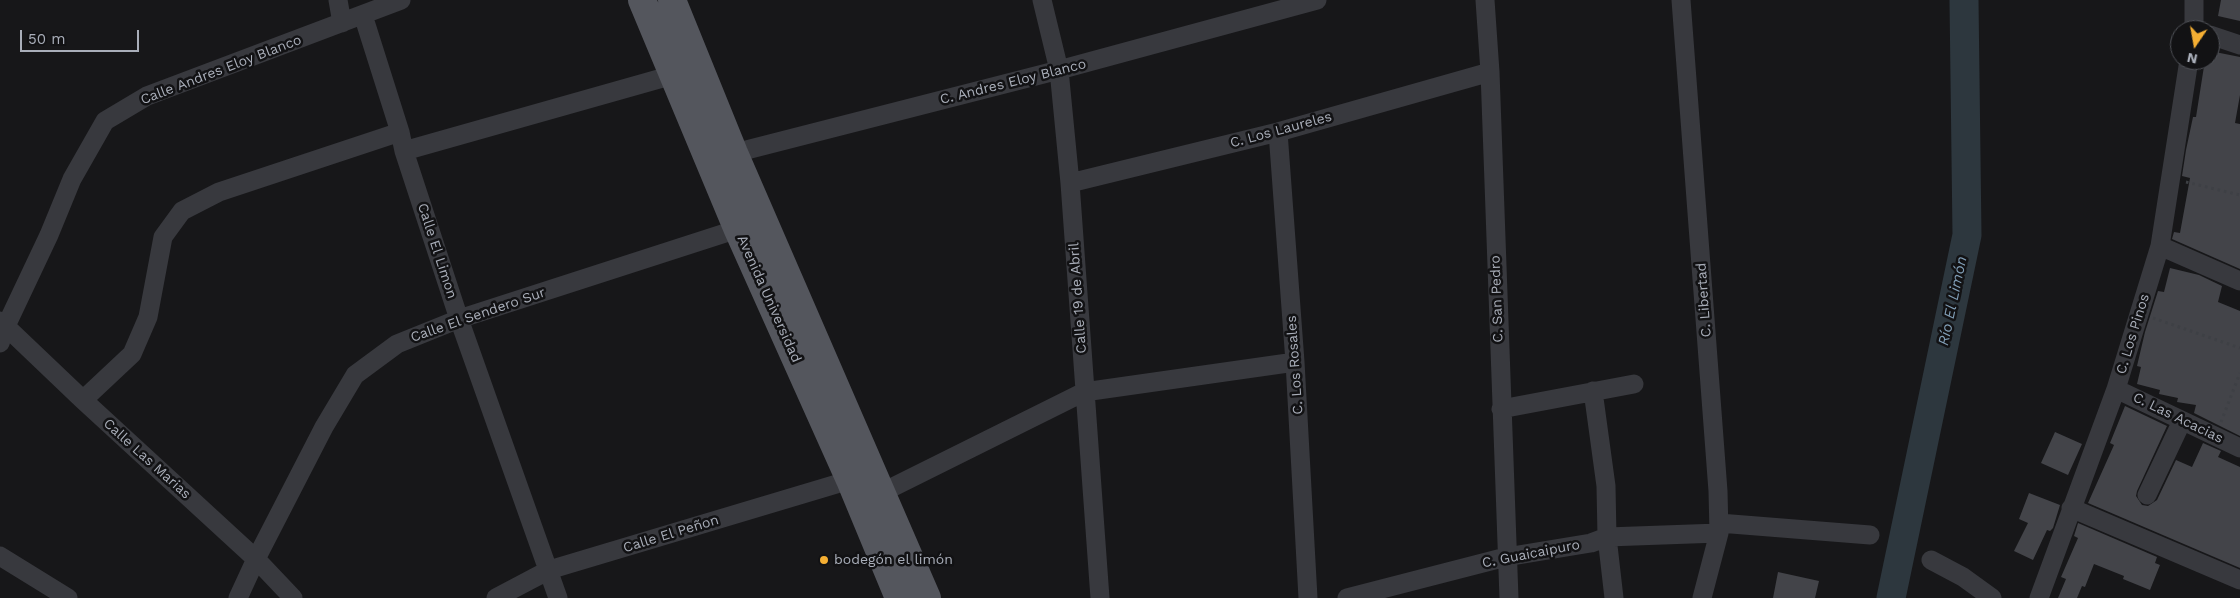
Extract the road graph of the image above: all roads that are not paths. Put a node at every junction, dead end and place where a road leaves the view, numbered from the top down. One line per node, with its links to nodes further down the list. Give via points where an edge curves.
1 (338, 0): 12 (street)
2 (402, 0): 10 (street, Calle Andres Eloy Blanco)
3 (642, 0): 18 (main road, Avenida Universidad)
4 (672, 0): 22 (main road, Avenida Universidad)
5 (1042, 0): 15 (street, Calle 19 de Abril)
6 (1317, 0): 15 (street, C. Andres Eloy Blanco)
7 (1485, 0): 17 (street, C. San Pedro)
8 (1682, 0): 43 (street, C. Libertad)
9 (2194, 0): 11 (street)
10 (363, 15): 12 (street, Calle Andres Eloy Blanco); 19 (street, Calle El Limon)
11 (2195, 20)
12 (342, 23): 29 (street, Calle Andres Eloy Blanco, via 147,96 105,121 72,179 49,235)
13 (2220, 38): 14 (street)
14 (2240, 45)
15 (1059, 70): 22 (street, C. Andres Eloy Blanco); 23 (street, Calle 19 de Abril)
16 (2188, 70): 26 (street, C. Los Pinos)
17 (1490, 72): 20 (street, C. Los Laureles); 36 (street, C. San Pedro)
18 (673, 75): 21 (street); 22 (main road, Avenida Universidad)
19 (400, 132): 21 (street, Calle El Limon); 35 (street, via 219,192 182,211 163,237 148,317 132,354)
20 (1278, 132): 23 (street, C. Los Laureles); 30 (street, C. Los Rosales)
21 (404, 151): 28 (street, Calle El Limon)
22 (722, 157): 24 (main road, Avenida Universidad); 25 (main road, Avenida Universidad)
23 (1070, 183): 34 (street, Calle 19 de Abril)
24 (762, 218): 25 (street, Calle El Sendero Sur); 40 (main road, Avenida Universidad)
25 (738, 230): 28 (street, Calle El Sendero Sur); 39 (main road, Avenida Universidad)
26 (2160, 246): 27 (street); 32 (street, C. Los Pinos)
27 (2240, 281)
28 (459, 319): 48 (street, Calle El Sendero Sur, via 397,344 355,375 324,427); 50 (street, Calle El Limon)
29 (2, 330): 35 (street, Calle Las Marias)
30 (1295, 362): 34 (street); 60 (street, C. Los Rosales)
31 (1634, 384): 33 (street)
32 (2116, 389): 37 (street, C. Las Acacias); 42 (street, C. Los Pinos)
33 (1593, 391): 36 (street); 45 (street, via 1606,486)
34 (1084, 392): 40 (street); 59 (street, Calle 19 de Abril)
35 (83, 400): 48 (street, Calle Las Marias)
36 (1501, 409): 47 (street, C. San Pedro)
37 (2182, 420): 38 (street, C. Las Acacias); 41 (street)
38 (2240, 448)
39 (850, 480): 50 (street, Calle El Peñon); 57 (main road, Avenida Universidad)
40 (881, 493): 58 (main road, Avenida Universidad)
41 (2147, 495)
42 (2071, 508): 51 (street); 66 (street, C. Los Pinos)
43 (1719, 528): 44 (street, C. Guaicaipuro); 45 (street, C. Guaicaipuro); 64 (street, C. Libertad)
44 (1870, 535)
45 (1607, 537): 47 (street, C. Guaicaipuro, via 1591,543); 63 (street)
46 (0, 556): 52 (street)
47 (1506, 557): 61 (street, C. Guaicaipuro); 62 (street, C. San Pedro)
48 (256, 558): 53 (street, Calle El Sendero Sur); 54 (street, Calle Las Marias)
49 (1931, 560): 65 (street)
50 (549, 570): 55 (street, Calle El Peñon); 56 (street, Calle El Limon)
51 (2240, 580)
52 (68, 598)
53 (238, 598)
54 (294, 598)
55 (496, 598)
56 (558, 598)
57 (899, 598)
58 (926, 598)
59 (1100, 598)
60 (1308, 598)
61 (1347, 598)
62 (1509, 598)
63 (1614, 598)
64 (1702, 598)
65 (1992, 598)
66 (2039, 598)

